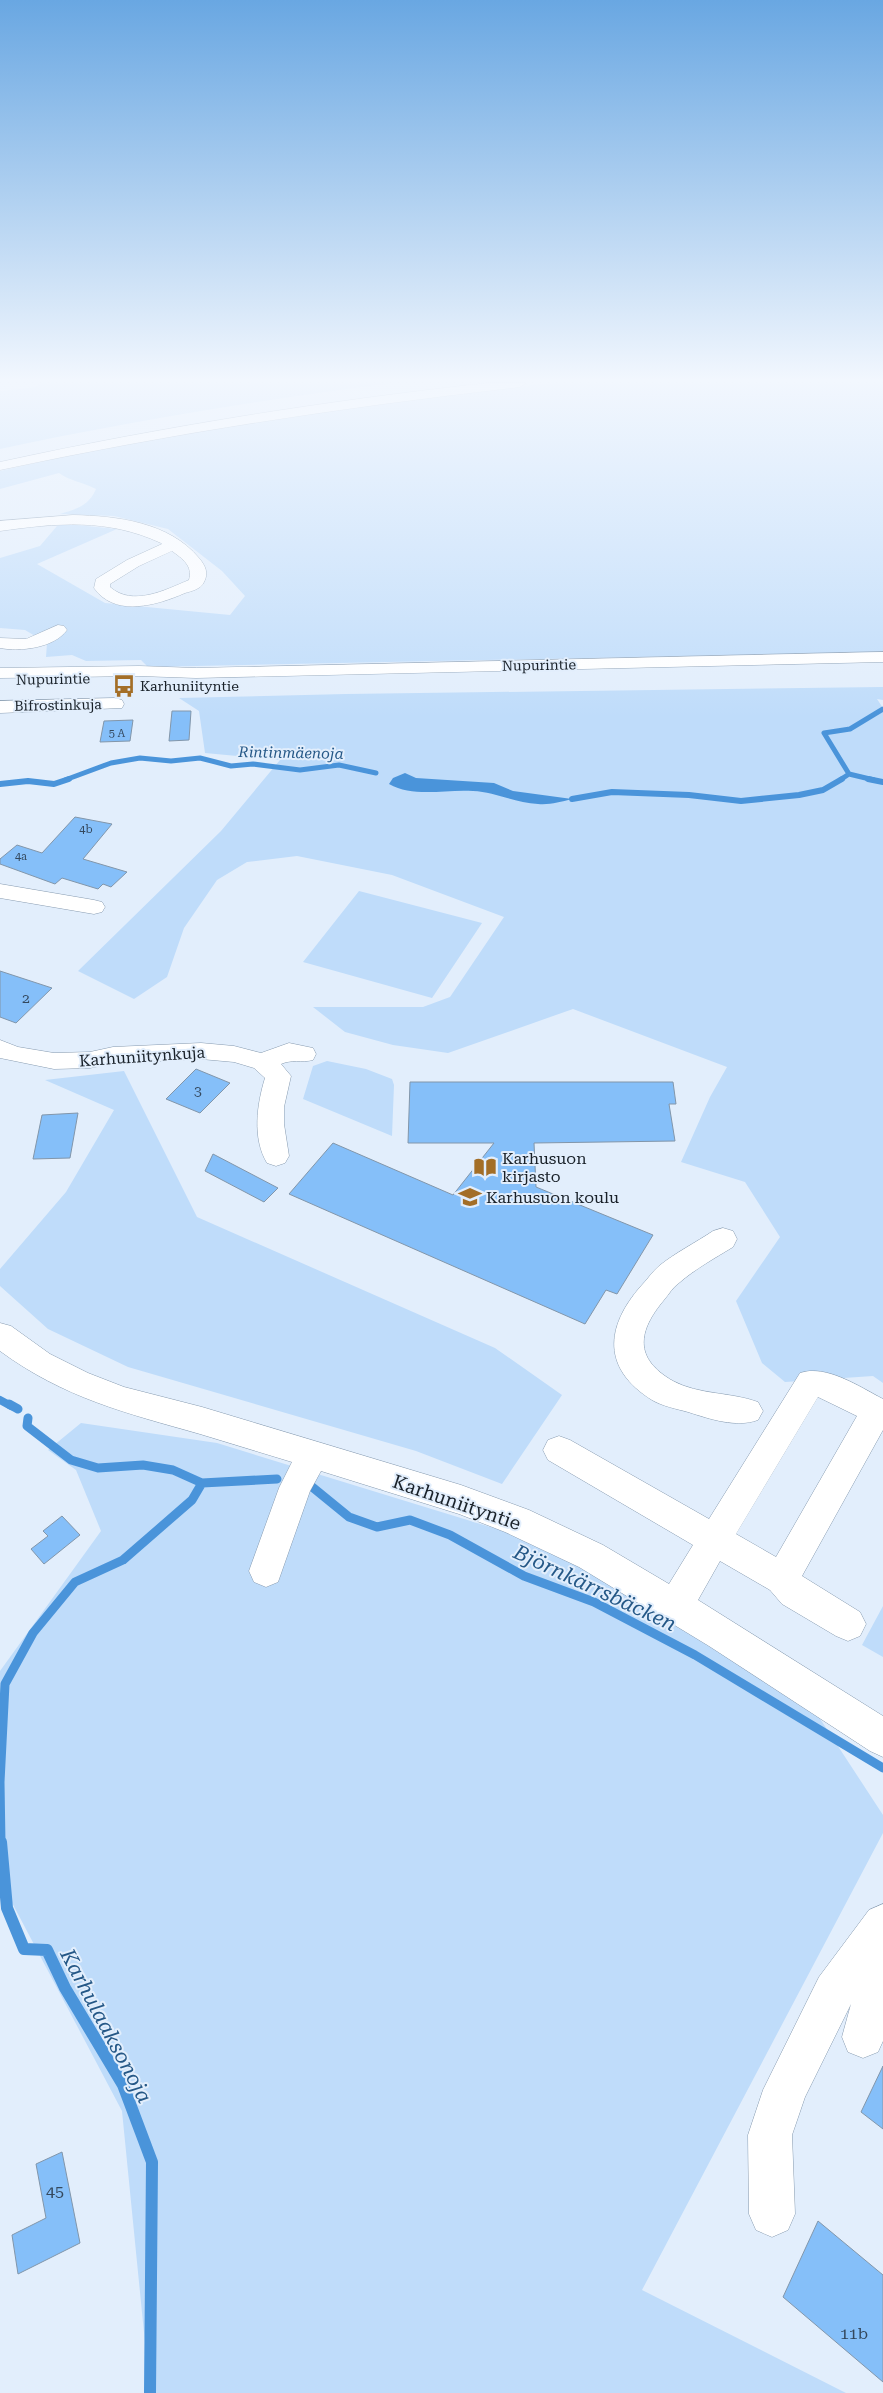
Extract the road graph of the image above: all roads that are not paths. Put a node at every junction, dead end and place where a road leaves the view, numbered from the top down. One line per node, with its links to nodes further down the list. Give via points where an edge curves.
1 (0, 526): 2 (main road, via 62,520 118,523 144,528)
2 (175, 544): 2 (main road, via 199,570 196,583 150,601 138,602 107,595 102,588 102,582 118,571)
3 (58, 630): 4 (main road, via 32,643)
4 (0, 643)
5 (883, 657): 7 (main road, Nupurintie)
6 (0, 672): 7 (main road, Nupurintie)
7 (196, 673): 8 (main road, Nupurintie, via 139,678)
8 (0, 680)
9 (115, 704): 10 (main road, Bifrostinkuja)
10 (0, 707)
11 (0, 891): 12 (main road)
12 (94, 907)
13 (0, 1048): 15 (main road, Karhuniitynkuja, via 12,1054 54,1061 185,1052 234,1054)
14 (304, 1054): 15 (main road, via 289,1051)
15 (270, 1069): 16 (main road, via 270,1124)
16 (276, 1156)
17 (723, 1239): 19 (main road, via 668,1275 638,1310 629,1330 630,1351 635,1366 646,1379 665,1392 715,1407)
18 (0, 1335): 21 (main road, Karhuniityntie, via 39,1363 120,1399)
19 (747, 1410)
20 (559, 1450): 22 (main road)
21 (312, 1456): 23 (main road, via 295,1488); 25 (main road, Karhuniityntie, via 461,1500 517,1521 591,1556)
22 (715, 1540): 24 (main road); 24 (main road, via 811,1382 834,1389 877,1411); 25 (main road)
23 (266, 1571)
24 (782, 1579): 26 (main road, via 794,1592)
25 (675, 1606): 27 (main road, Karhuniityntie)
26 (848, 1624)
27 (883, 1738)
28 (883, 1924): 31 (main road, via 834,1992 785,2090 770,2135)
29 (883, 1965): 30 (main road)
30 (863, 2037)
31 (772, 2214)

